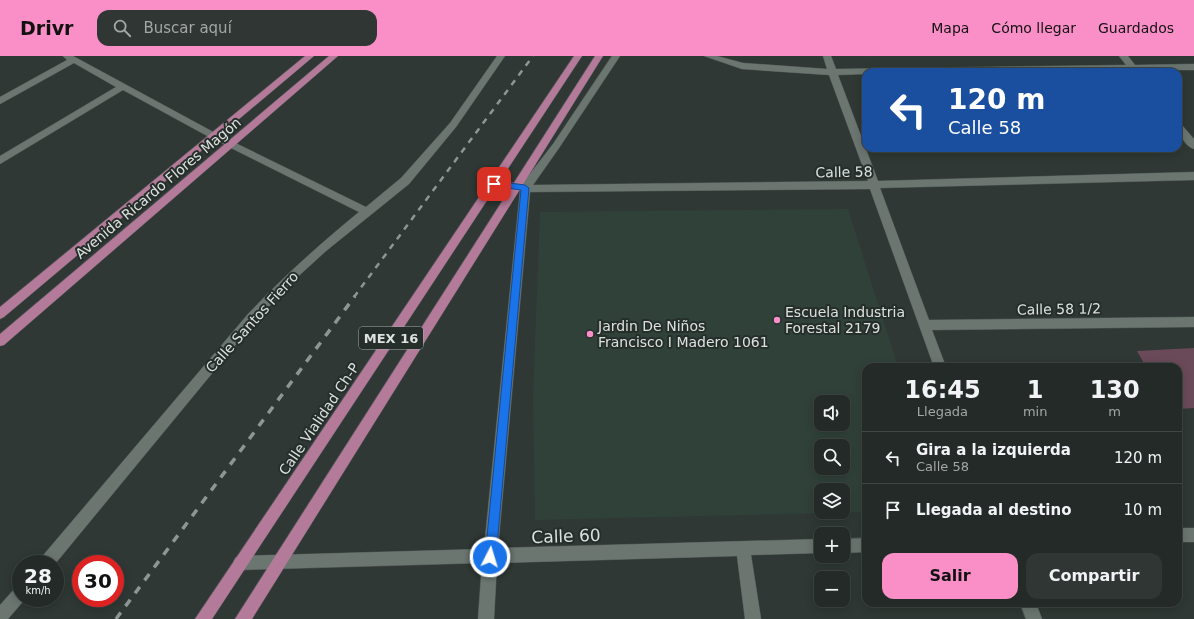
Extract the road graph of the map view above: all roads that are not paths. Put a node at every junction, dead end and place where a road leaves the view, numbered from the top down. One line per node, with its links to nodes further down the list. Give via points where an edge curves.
1 (310, 56): 19 (main road, Avenida Ricardo Flores Magón)
2 (334, 56): 20 (main road, Avenida Ricardo Flores Magón)
3 (501, 56): 27 (street, Calle Santos Fierro, via 453,125 405,181)
4 (578, 56): 24 (main road, Calle Vialidad Ch-P / MEX 16)
5 (599, 56): 26 (main road, MEX 16)
6 (616, 56): 26 (street, via 556,146)
7 (708, 56): 14 (street, via 742,66)
8 (826, 56): 14 (street)
9 (1124, 56): 12 (street)
10 (70, 58): 16 (street); 17 (street)
11 (1194, 67): 13 (street)
12 (1133, 68)
13 (1174, 68)
14 (832, 72): 15 (street); 25 (street)
15 (862, 72)
16 (122, 87): 19 (street); 22 (street)
17 (0, 100)
18 (1182, 131): 21 (street)
19 (214, 136): 20 (street); 28 (main road, Avenida Ricardo Flores Magón)
20 (231, 144): 27 (street); 31 (main road, Avenida Ricardo Flores Magón)
21 (1194, 146)
22 (0, 161)
23 (1194, 176): 25 (street, Calle 58)
24 (494, 184): 26 (street, Calle 58); 41 (main road, Calle Vialidad Ch-P / MEX 16)
25 (873, 185): 26 (street, Calle 58); 30 (street)
26 (520, 187): 40 (street); 42 (main road, MEX 16)
27 (366, 211): 39 (street, Calle Santos Fierro, via 288,279 252,317)
28 (0, 314)
29 (1194, 322): 30 (street, Calle 58 1/2)
30 (924, 325): 32 (street)
31 (0, 341)
32 (938, 363)
33 (1182, 535): 34 (street)
34 (1194, 535)
35 (862, 545): 37 (street)
36 (814, 546): 38 (street, Calle 60)
37 (850, 546)
38 (743, 549): 40 (street, Calle 60); 49 (street)
39 (53, 555)
40 (490, 557): 42 (street, Calle 60); 48 (street)
41 (240, 563): 42 (street, Calle 60); 46 (main road, Calle Vialidad Ch-P / MEX 16)
42 (278, 563): 47 (main road, MEX 16)
43 (12, 603): 45 (street)
44 (1030, 607): 50 (street)
45 (0, 617)
46 (203, 619)
47 (243, 619)
48 (486, 619)
49 (753, 619)
50 (1034, 619)

